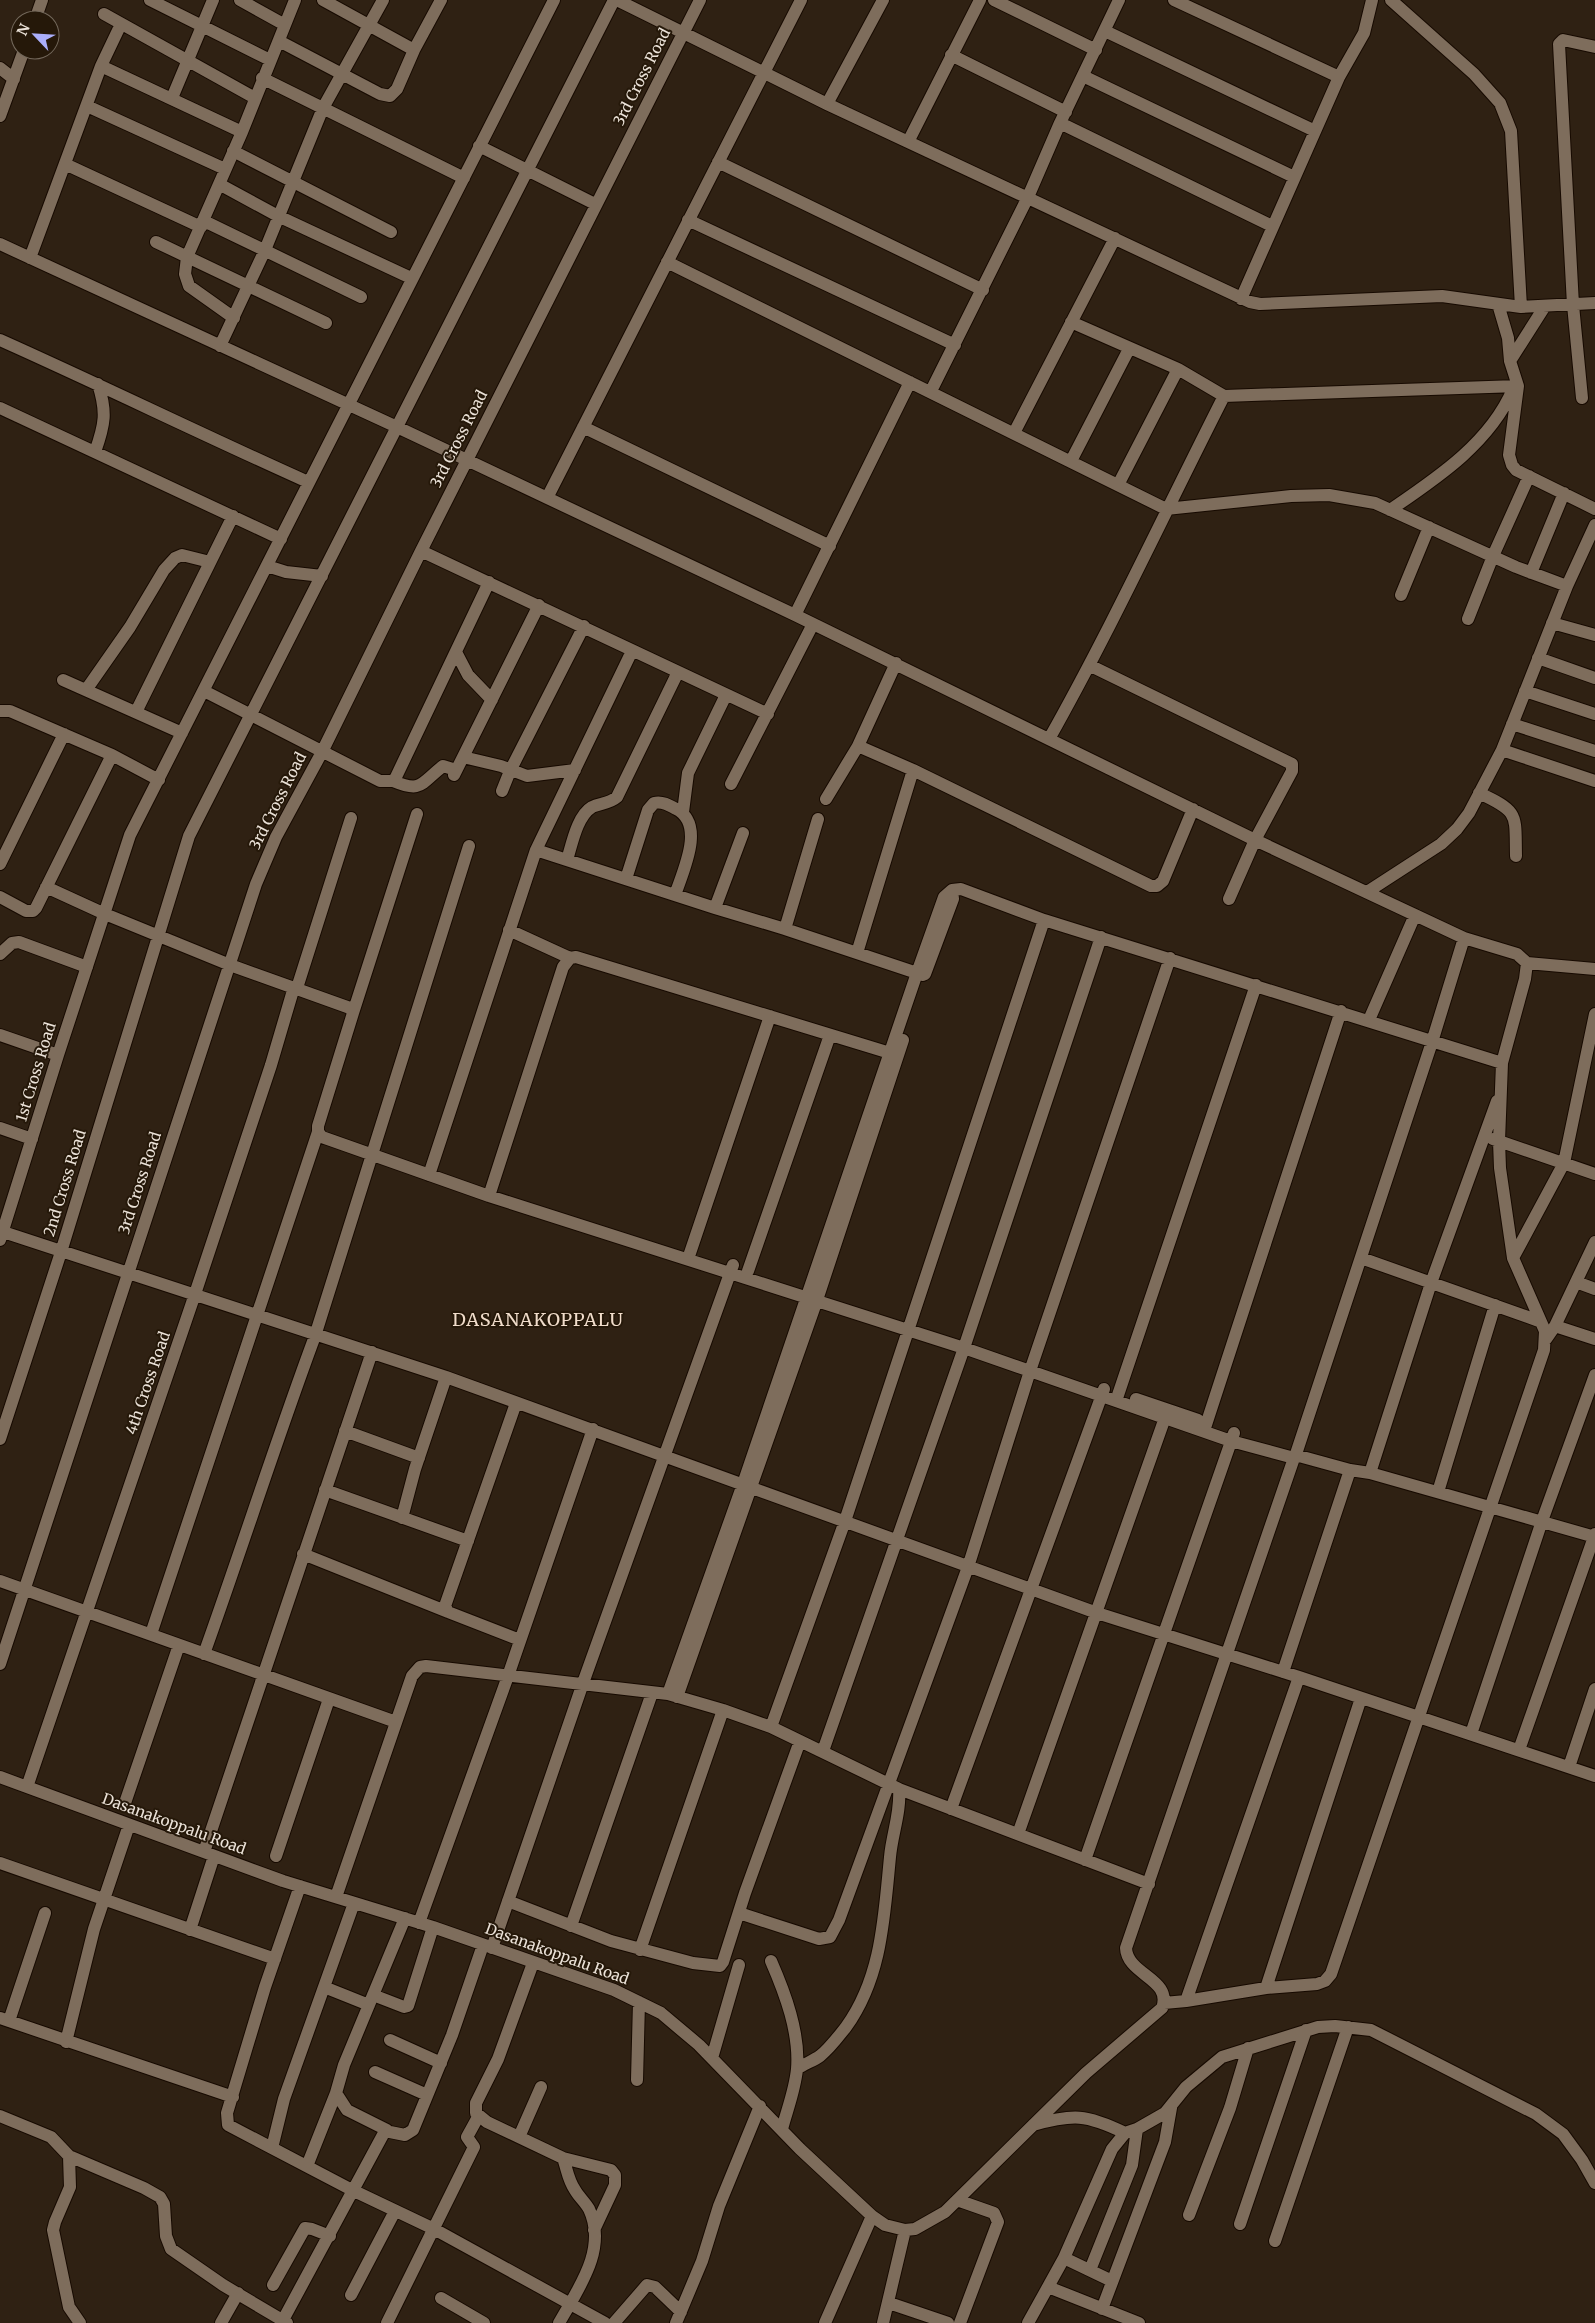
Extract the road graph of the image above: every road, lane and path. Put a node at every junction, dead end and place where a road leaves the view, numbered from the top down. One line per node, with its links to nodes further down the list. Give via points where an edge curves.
1 (150, 0): 22 (street)
2 (213, 0): 22 (street)
3 (240, 0): 21 (street)
4 (295, 0): 21 (street)
5 (323, 0): 23 (street)
6 (383, 0): 23 (street)
7 (441, 0): 28 (street)
8 (554, 0): 52 (street, 1st Cross Road)
9 (615, 0): 25 (street); 57 (street, 2nd Cross Road)
10 (700, 0): 25 (street, 3rd Cross Road)
11 (801, 0): 36 (street)
12 (883, 0): 44 (street)
13 (980, 0): 30 (street)
14 (994, 0): 29 (street)
15 (1119, 0): 24 (street)
16 (1391, 0): 85 (street, via 1474,74 1500,104 1511,131)
17 (1180, 1): 39 (street)
18 (1370, 1): 39 (street, via 1364,33)
19 (104, 14): 20 (street)
20 (121, 24): 32 (street); 34 (street)
21 (285, 24): 26 (street)
22 (202, 26): 32 (street); 33 (street)
23 (369, 26): 28 (street); 37 (street)
24 (1105, 31): 29 (street); 49 (street)
25 (684, 32): 36 (street); 63 (street, 3rd Cross Road)
26 (279, 41): 33 (street); 37 (street)
27 (1595, 47): 83 (street, via 1568,40 1559,44)
28 (414, 50): 37 (street, via 397,90 390,96)
29 (1096, 50): 38 (street)
30 (951, 55): 48 (street); 51 (street)
31 (21, 60): 41 (street)
32 (188, 60): 42 (street); 43 (street)
33 (270, 60): 40 (street)
34 (101, 66): 42 (street); 45 (street)
35 (0, 68): 41 (street)
36 (764, 72): 44 (street); 54 (street)
37 (341, 74): 46 (street)
38 (1083, 76): 48 (street); 58 (street)
39 (1339, 77): 49 (street)
40 (262, 78): 43 (street); 46 (street)
41 (14, 79): 47 (street)
42 (172, 98): 50 (street)
43 (255, 98): 50 (street)
44 (826, 104): 51 (street)
45 (87, 106): 55 (street); 56 (street)
46 (323, 108): 59 (street); 60 (street)
47 (0, 116)
48 (1063, 118): 62 (street); 67 (street)
49 (1315, 131): 58 (street)
50 (242, 132): 53 (street)
51 (908, 142): 62 (street)
52 (479, 146): 57 (street); 59 (street, 1st Cross Road)
53 (233, 150): 56 (street); 60 (street)
54 (718, 162): 65 (street); 78 (street)
55 (65, 164): 66 (street); 74 (street)
56 (225, 169): 61 (street)
57 (528, 170): 63 (street); 103 (street, 2nd Cross Road)
58 (1294, 177): 67 (street)
59 (464, 178): 76 (street, 1st Cross Road)
60 (293, 181): 64 (street); 68 (street)
61 (219, 184): 64 (street); 66 (street)
62 (1028, 197): 69 (street); 78 (street)
63 (596, 204): 107 (street, 3rd Cross Road)
64 (278, 216): 72 (street); 76 (street)
65 (688, 220): 75 (street); 90 (street)
66 (202, 224): 72 (street); 73 (street)
67 (1272, 226): 80 (street)
68 (391, 232)
69 (1115, 238): 80 (street); 87 (street)
70 (156, 242): 73 (street)
71 (0, 244): 74 (street)
72 (265, 250): 77 (street); 79 (street)
73 (187, 256): 77 (street); 86 (street, via 185,274 189,286)
74 (30, 258): 91 (street)
75 (667, 262): 95 (street); 104 (street)
76 (411, 278): 101 (street, 1st Cross Road)
77 (249, 286): 86 (street); 88 (street)
78 (983, 290): 90 (street)
79 (361, 297)
80 (1241, 299): 82 (street, via 1260,304 1442,296)
81 (1595, 303): 83 (street)
82 (1498, 304): 85 (street); 93 (street, via 1508,338)
83 (1573, 305): 84 (street); 100 (street)
84 (1545, 306): 85 (street); 93 (street)
85 (1521, 307)
86 (234, 318): 91 (street)
87 (1071, 322): 92 (street); 105 (street)
88 (326, 323)
89 (0, 340): 96 (street)
90 (955, 345): 98 (street)
91 (220, 346): 101 (street)
92 (1129, 348): 94 (street); 108 (street)
93 (1510, 361): 97 (street)
94 (1178, 370): 99 (street); 111 (street)
95 (910, 382): 98 (street); 121 (street)
96 (98, 384): 106 (street, via 105,404 105,418); 110 (street, via 197,433)
97 (1516, 386): 99 (street); 109 (street, via 1508,455 1516,470); 115 (street, via 1491,428 1431,482)
98 (931, 391): 105 (street)
99 (1224, 396): 114 (street)
100 (1582, 398)
101 (347, 405): 103 (street); 110 (street, 1st Cross Road)
102 (0, 408): 106 (street)
103 (397, 427): 107 (street); 127 (street, 2nd Cross Road)
104 (583, 427): 113 (street); 121 (street)
105 (1014, 433): 108 (street)
106 (95, 452): 117 (street)
107 (466, 461): 113 (street); 122 (street, 3rd Cross Road)
108 (1071, 462): 111 (street)
109 (1529, 476): 112 (street); 123 (street)
110 (308, 482): 120 (street, 1st Cross Road)
111 (1118, 485): 114 (street)
112 (1564, 493): 116 (street); 126 (street)
113 (547, 498): 132 (street)
114 (1166, 509): 115 (street, via 1330,495 1362,499); 142 (street)
115 (1390, 510): 119 (street)
116 (1595, 510)
117 (233, 516): 120 (street); 124 (street)
118 (1595, 525): 129 (street)
119 (1429, 527): 123 (street); 130 (street)
120 (281, 539): 125 (street, 1st Cross Road)
121 (830, 546): 132 (street)
122 (421, 551): 128 (street); 163 (street, 3rd Cross Road)
123 (1492, 556): 126 (street); 133 (street)
124 (210, 562): 146 (street, via 182,555 175,558); 152 (street)
125 (267, 566): 127 (street, via 286,572); 147 (street, 1st Cross Road)
126 (1532, 573): 129 (street)
127 (322, 576): 155 (street, 2nd Cross Road)
128 (489, 582): 131 (street); 139 (street)
129 (1567, 586): 134 (street)
130 (1401, 595)
131 (539, 605): 136 (street); 150 (street)
132 (795, 615): 135 (street)
133 (1468, 619)
134 (1552, 623): 137 (street); 140 (street)
135 (813, 624): 141 (street); 153 (street)
136 (584, 626): 138 (street); 168 (street)
137 (1595, 635)
138 (632, 651): 143 (street); 166 (street)
139 (456, 652): 150 (street, via 468,675); 170 (street)
140 (1538, 658): 144 (street); 148 (street)
141 (896, 663): 159 (street); 160 (street)
142 (1091, 666): 159 (street); 182 (street, via 1292,764 1292,771)
143 (678, 672): 149 (street); 186 (street, via 617,797 612,802 594,806 583,815)
144 (1595, 678)
145 (63, 680): 146 (street)
146 (86, 690): 152 (street)
147 (204, 691): 155 (street); 157 (street, 1st Cross Road)
148 (1525, 691): 154 (street); 156 (street)
149 (726, 695): 153 (street); 177 (street, via 688,773)
150 (492, 700): 165 (street)
151 (0, 711): 158 (street, via 10,711)
152 (136, 712): 157 (street)
153 (768, 714): 172 (street)
154 (1595, 714)
155 (251, 717): 163 (street); 200 (street, 2nd Cross Road, via 189,836)
156 (1512, 724): 161 (street); 162 (street)
157 (182, 733): 169 (street, 1st Cross Road)
158 (64, 734): 164 (street); 187 (street)
159 (1049, 739): 176 (street)
160 (858, 746): 167 (street); 175 (street)
161 (1502, 750): 171 (street); 174 (street)
162 (1595, 751)
163 (322, 752): 170 (street, via 380,781); 208 (street, 3rd Cross Road, via 276,837 256,884)
164 (112, 755): 169 (street); 189 (street)
165 (463, 757): 168 (street); 170 (street, via 455,773 443,766 419,786 410,789)
166 (574, 770): 168 (street, via 527,776); 184 (street)
167 (913, 770): 176 (street, via 1151,886 1162,881); 203 (street)
168 (510, 771): 173 (street)
169 (159, 780): 195 (street, 1st Cross Road, via 130,835)
170 (393, 781)
171 (1595, 781)
172 (731, 784)
173 (502, 791)
174 (1479, 793): 185 (street, via 1504,804 1513,813); 190 (street, via 1469,813 1442,844)
175 (826, 799)
176 (1193, 809): 182 (street)
177 (683, 812): 188 (street, via 658,802 651,806); 191 (street, via 691,826 692,838)
178 (417, 814): 215 (street)
179 (351, 818): 213 (street, 4th Cross Road)
180 (818, 819): 198 (street)
181 (743, 833): 194 (street)
182 (1255, 840): 190 (street); 193 (street)
183 (469, 846): 231 (street)
184 (536, 850): 186 (street); 199 (street)
185 (1516, 856)
186 (567, 860): 188 (street)
187 (0, 864)
188 (626, 879): 191 (street)
189 (46, 887): 192 (street, via 33,911 26,911); 195 (street)
190 (1367, 892): 196 (street)
191 (676, 895): 194 (street)
192 (0, 898)
193 (1229, 899)
194 (715, 908): 198 (street)
195 (105, 914): 200 (street); 209 (street, 1st Cross Road)
196 (1415, 915): 202 (street); 218 (street)
197 (1044, 920): 201 (street); 211 (street, via 961,889 952,890 954,899); 253 (street)
198 (786, 929): 203 (street)
199 (509, 930): 205 (street); 233 (street)
200 (158, 936): 208 (street); 238 (street, 2nd Cross Road)
201 (1101, 937): 206 (street); 258 (street)
202 (1464, 938): 207 (street, via 1517,954); 221 (street)
203 (857, 952): 211 (street)
204 (0, 954): 209 (street, via 12,943 19,942)
205 (570, 958): 217 (street, via 576,957); 235 (street, via 563,967)
206 (1170, 958): 212 (street); 260 (street)
207 (1527, 963): 210 (street); 224 (street)
208 (230, 964): 213 (street); 244 (street, 3rd Cross Road)
209 (87, 967): 223 (street, 1st Cross Road)
210 (1595, 968)
211 (921, 974): 222 (street); 249 (street)
212 (1256, 985): 214 (street); 264 (street)
213 (295, 987): 215 (street, via 350,1008); 248 (street, 4th Cross Road)
214 (1341, 1011): 218 (street); 267 (street)
215 (353, 1013): 227 (street, via 318,1123)
216 (1595, 1014): 232 (street)
217 (770, 1016): 220 (street); 239 (street)
218 (1369, 1020): 221 (street)
219 (0, 1035): 223 (street)
220 (830, 1035): 222 (street); 243 (street)
221 (1432, 1042): 224 (street); 240 (street)
222 (890, 1053): 249 (street)
223 (58, 1054): 229 (street, 1st Cross Road)
224 (1502, 1063): 225 (street)
225 (1501, 1089): 228 (street); 230 (street)
226 (0, 1128): 229 (street)
227 (319, 1132): 231 (street, via 322,1137); 251 (street)
228 (1483, 1137): 230 (street); 246 (street)
229 (32, 1139): 236 (street, 1st Cross Road)
230 (1499, 1141): 232 (street); 241 (street)
231 (374, 1151): 233 (street); 255 (street)
232 (1564, 1164): 234 (street); 241 (street)
233 (430, 1171): 235 (street)
234 (1595, 1174)
235 (490, 1192): 239 (street)
236 (1, 1235): 238 (street)
237 (1595, 1242): 245 (street)
238 (61, 1252): 244 (street); 271 (street, 2nd Cross Road)
239 (689, 1255): 242 (street)
240 (1361, 1258): 246 (street); 272 (street)
241 (1513, 1258): 252 (street)
242 (732, 1269): 243 (street); 249 (street); 273 (street)
243 (748, 1271): 249 (street)
244 (128, 1272): 248 (street); 290 (street, 3rd Cross Road)
245 (1576, 1282): 247 (street); 254 (street)
246 (1431, 1283): 250 (street); 276 (street)
247 (1595, 1289)
248 (195, 1294): 251 (street); 292 (street, 4th Cross Road)
249 (813, 1295): 253 (street); 277 (street)
250 (1495, 1305): 252 (street); 279 (street)
251 (257, 1314): 255 (street); 295 (street)
252 (1539, 1321): 256 (street)
253 (909, 1326): 258 (street); 282 (street)
254 (1554, 1326): 256 (street); 257 (street)
255 (315, 1336): 259 (street); 299 (street)
256 (1546, 1339): 280 (street)
257 (1595, 1339)
258 (965, 1345): 260 (street); 285 (street)
259 (372, 1352): 262 (street); 269 (street)
260 (1032, 1367): 263 (street); 288 (street)
261 (1595, 1375): 283 (street)
262 (446, 1377): 265 (street); 274 (street)
263 (1103, 1393): 264 (street); 291 (street)
264 (1118, 1397): 266 (street)
265 (516, 1403): 268 (street); 286 (street)
266 (1166, 1414): 267 (street); 294 (street)
267 (1205, 1427): 270 (street)
268 (593, 1429): 273 (street); 297 (street)
269 (345, 1431): 274 (street); 278 (street)
270 (1233, 1437): 272 (street, via 1276,1455); 296 (street)
271 (0, 1439)
272 (1291, 1456): 275 (street); 300 (street)
273 (664, 1457): 277 (street); 306 (street)
274 (419, 1458): 281 (street)
275 (1350, 1470): 276 (street); 302 (street)
276 (1370, 1472): 279 (street)
277 (748, 1485): 282 (street); 309 (street)
278 (325, 1490): 281 (street); 287 (street)
279 (1438, 1492): 280 (street)
280 (1490, 1506): 283 (street); 313 (street)
281 (402, 1518): 286 (street)
282 (845, 1521): 285 (street); 315 (street)
283 (1542, 1521): 284 (street); 316 (street)
284 (1595, 1536): 318 (street)
285 (897, 1540): 288 (street); 319 (street)
286 (468, 1541): 293 (street, via 446,1601)
287 (303, 1554): 293 (street); 303 (street)
288 (968, 1567): 291 (street); 324 (street)
289 (0, 1581): 290 (street)
290 (24, 1590): 292 (street); 301 (street, 3rd Cross Road)
291 (1031, 1590): 294 (street); 326 (street)
292 (88, 1612): 295 (street); 323 (street, 4th Cross Road)
293 (448, 1612): 297 (street)
294 (1097, 1613): 296 (street); 328 (street)
295 (151, 1634): 298 (street)
296 (1165, 1634): 300 (street); 331 (street)
297 (520, 1640): 304 (street)
298 (178, 1645): 299 (street); 325 (street)
299 (204, 1654): 303 (street)
300 (1227, 1656): 302 (street); 333 (street)
301 (0, 1664)
302 (1283, 1672): 305 (street)
303 (261, 1676): 311 (street); 329 (street)
304 (508, 1676): 306 (street); 314 (street, via 420,1667 412,1676); 342 (street)
305 (1299, 1677): 310 (street); 356 (street)
306 (583, 1683): 308 (street); 337 (street)
307 (1595, 1689): 320 (street)
308 (652, 1693): 309 (street); 343 (street)
309 (673, 1695): 312 (street)
310 (1361, 1698): 313 (street); 353 (street)
311 (330, 1699): 314 (street); 330 (street)
312 (723, 1710): 315 (street); 347 (street)
313 (1420, 1717): 316 (street); 353 (street, via 1329,1979 1317,1984)
314 (396, 1722): 335 (street)
315 (771, 1727): 317 (street)
316 (1472, 1734): 318 (street)
317 (800, 1741): 319 (street); 340 (street)
318 (1518, 1750): 320 (street)
319 (822, 1752): 324 (street)
320 (1569, 1767): 321 (street)
321 (1595, 1776)
322 (0, 1777): 323 (street, Dasanakoppalu Road)
323 (27, 1787): 327 (street, Dasanakoppalu Road)
324 (894, 1787): 326 (street); 340 (street, via 830,1937 819,1939); 366 (street, via 901,1804 891,1846 878,1960 869,1987 838,2037 821,2055)
325 (125, 1803)
326 (951, 1809): 328 (street)
327 (129, 1825): 329 (street, Dasanakoppalu Road); 336 (street)
328 (1018, 1834): 331 (street)
329 (209, 1854): 334 (street, Dasanakoppalu Road); 345 (street)
330 (276, 1856)
331 (1085, 1860): 333 (street)
332 (0, 1863): 336 (street)
333 (1149, 1884): 357 (street, via 1126,1956 1162,1989)
334 (300, 1886): 335 (street, Dasanakoppalu Road); 348 (street)
335 (336, 1897): 338 (street, Dasanakoppalu Road)
336 (104, 1900): 345 (street); 362 (street)
337 (508, 1901): 343 (street); 346 (street)
338 (354, 1903): 341 (street, Dasanakoppalu Road); 352 (street)
339 (45, 1913): 358 (street)
340 (739, 1913): 347 (street, via 720,1966)
341 (405, 1918): 342 (street, Dasanakoppalu Road); 354 (street)
342 (419, 1923): 344 (street, Dasanakoppalu Road)
343 (572, 1926): 347 (street)
344 (433, 1927): 346 (street, Dasanakoppalu Road); 354 (street, via 408,2006)
345 (190, 1930): 348 (street)
346 (487, 1947): 350 (street, Dasanakoppalu Road); 365 (street)
347 (640, 1950)
348 (275, 1959): 372 (street)
349 (771, 1961): 366 (street, via 789,2012)
350 (533, 1963): 355 (street, Dasanakoppalu Road, via 614,1990); 376 (street, via 498,2059 476,2104)
351 (739, 1965): 364 (street)
352 (324, 1987): 354 (street); 382 (street, via 284,2098)
353 (1266, 1988): 356 (street)
354 (371, 2000): 370 (street)
355 (639, 2002): 364 (street, Dasanakoppalu Road, via 661,2013); 368 (street)
356 (1186, 2002): 357 (street)
357 (1164, 2003): 377 (street, via 1158,2013 1086,2073)
358 (5, 2020): 362 (street)
359 (1348, 2027): 360 (street); 386 (street, via 1371,2030 1536,2114 1563,2134); 397 (street)
360 (1306, 2030): 363 (street); 392 (street)
361 (390, 2040): 365 (street)
362 (66, 2042): 372 (street)
363 (1248, 2048): 374 (street, via 1208,2066); 390 (street, via 1230,2108)
364 (712, 2058): 373 (street, Dasanakoppalu Road)
365 (441, 2063): 371 (street)
366 (797, 2069): 378 (street)
367 (375, 2072): 371 (street)
368 (637, 2080)
369 (541, 2087): 381 (street)
370 (336, 2093): 379 (street, via 347,2110); 385 (street)
371 (427, 2095): 379 (street, via 411,2133 405,2135)
372 (232, 2097): 382 (street, via 227,2112 228,2125)
373 (760, 2106): 378 (street, Dasanakoppalu Road); 409 (street)
374 (1170, 2108): 380 (street); 400 (street, via 1165,2142)
375 (0, 2116): 383 (street, via 50,2137)
376 (478, 2117): 381 (street); 393 (street, via 467,2137 474,2147)
377 (1030, 2126): 380 (street, via 1063,2116 1080,2116); 388 (street)
378 (782, 2129): 391 (street, Dasanakoppalu Road)
379 (387, 2130): 387 (street)
380 (1131, 2131): 398 (street, via 1112,2149); 399 (street, via 1132,2164)
381 (519, 2137): 384 (street)
382 (272, 2148): 385 (street)
383 (69, 2156): 403 (street, via 160,2197 171,2249); 411 (street, via 70,2187 53,2230 69,2306)
384 (563, 2158): 394 (street, via 568,2178 589,2209); 394 (street, via 611,2170 615,2174 615,2185)
385 (307, 2166): 387 (street)
386 (1595, 2183)
387 (352, 2190): 389 (street); 396 (street)
388 (957, 2200): 395 (street, via 945,2212 915,2229); 421 (street, via 994,2213 998,2222)
389 (395, 2211): 393 (street); 404 (street)
390 (1189, 2215)
391 (872, 2216): 395 (street, Dasanakoppalu Road, via 885,2225); 418 (street)
392 (1240, 2224)
393 (434, 2229): 407 (street); 413 (street)
394 (594, 2230): 407 (street, via 596,2243 589,2268)
395 (905, 2230): 406 (street)
396 (330, 2236): 401 (street, via 305,2228); 410 (street)
397 (1275, 2241)
398 (1064, 2258): 399 (street); 402 (street)
399 (1090, 2270): 400 (street)
400 (1112, 2281): 408 (street)
401 (273, 2285)
402 (1048, 2287): 408 (street); 422 (street)
403 (238, 2293): 410 (street); 412 (street)
404 (351, 2295)
405 (441, 2298): 414 (street)
406 (889, 2302): 419 (street); 420 (street)
407 (570, 2303): 415 (street); 416 (street)
408 (1102, 2309): 423 (street)
409 (679, 2317): 417 (street, via 655,2287 646,2285)
410 (285, 2322)
411 (80, 2323)
412 (221, 2323)
413 (387, 2323)
414 (484, 2323)
415 (559, 2323)
416 (605, 2323)
417 (614, 2323)
418 (825, 2323)
419 (883, 2323)
420 (948, 2323)
421 (960, 2323)
422 (1028, 2323)
423 (1139, 2323)

